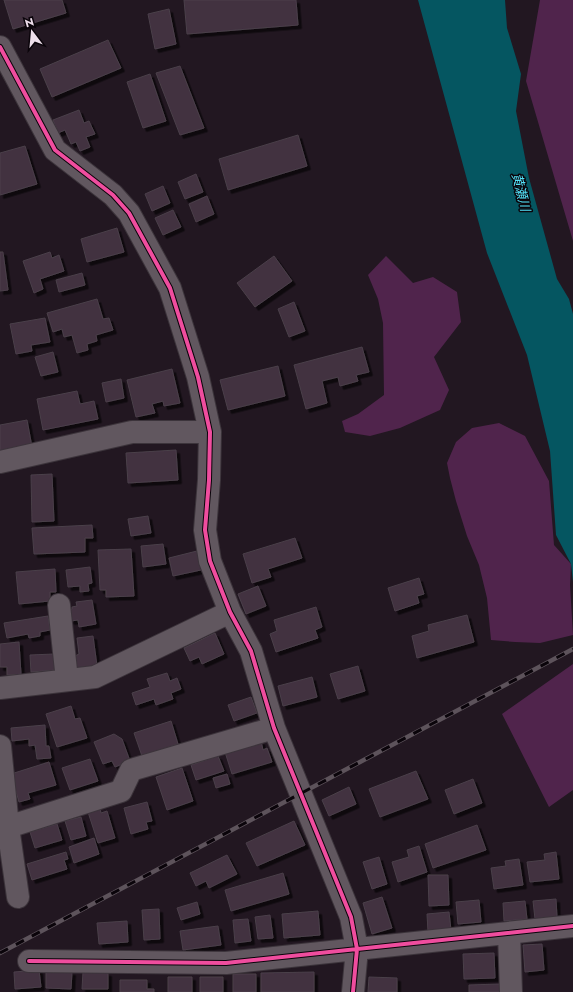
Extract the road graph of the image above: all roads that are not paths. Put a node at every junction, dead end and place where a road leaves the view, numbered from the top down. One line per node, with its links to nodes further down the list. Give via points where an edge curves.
1 (0, 47): 2 (street, via 55,150 113,195 129,213 170,288 198,377)
2 (210, 432): 3 (street, via 132,432); 5 (street, via 205,530 210,562)
3 (0, 462)
4 (59, 605): 6 (street)
5 (230, 612): 6 (street, via 95,677); 8 (street, via 251,651)
6 (67, 680): 7 (street)
7 (0, 688)
8 (274, 728): 10 (street, via 131,770 121,791); 14 (street, via 351,917)
9 (0, 746): 10 (street)
10 (8, 827): 11 (street)
11 (18, 897)
12 (573, 926): 13 (street)
13 (509, 933): 14 (street); 17 (street)
14 (357, 950): 15 (street, via 226,964); 16 (street)
15 (29, 961)
16 (353, 992)
17 (511, 992)

